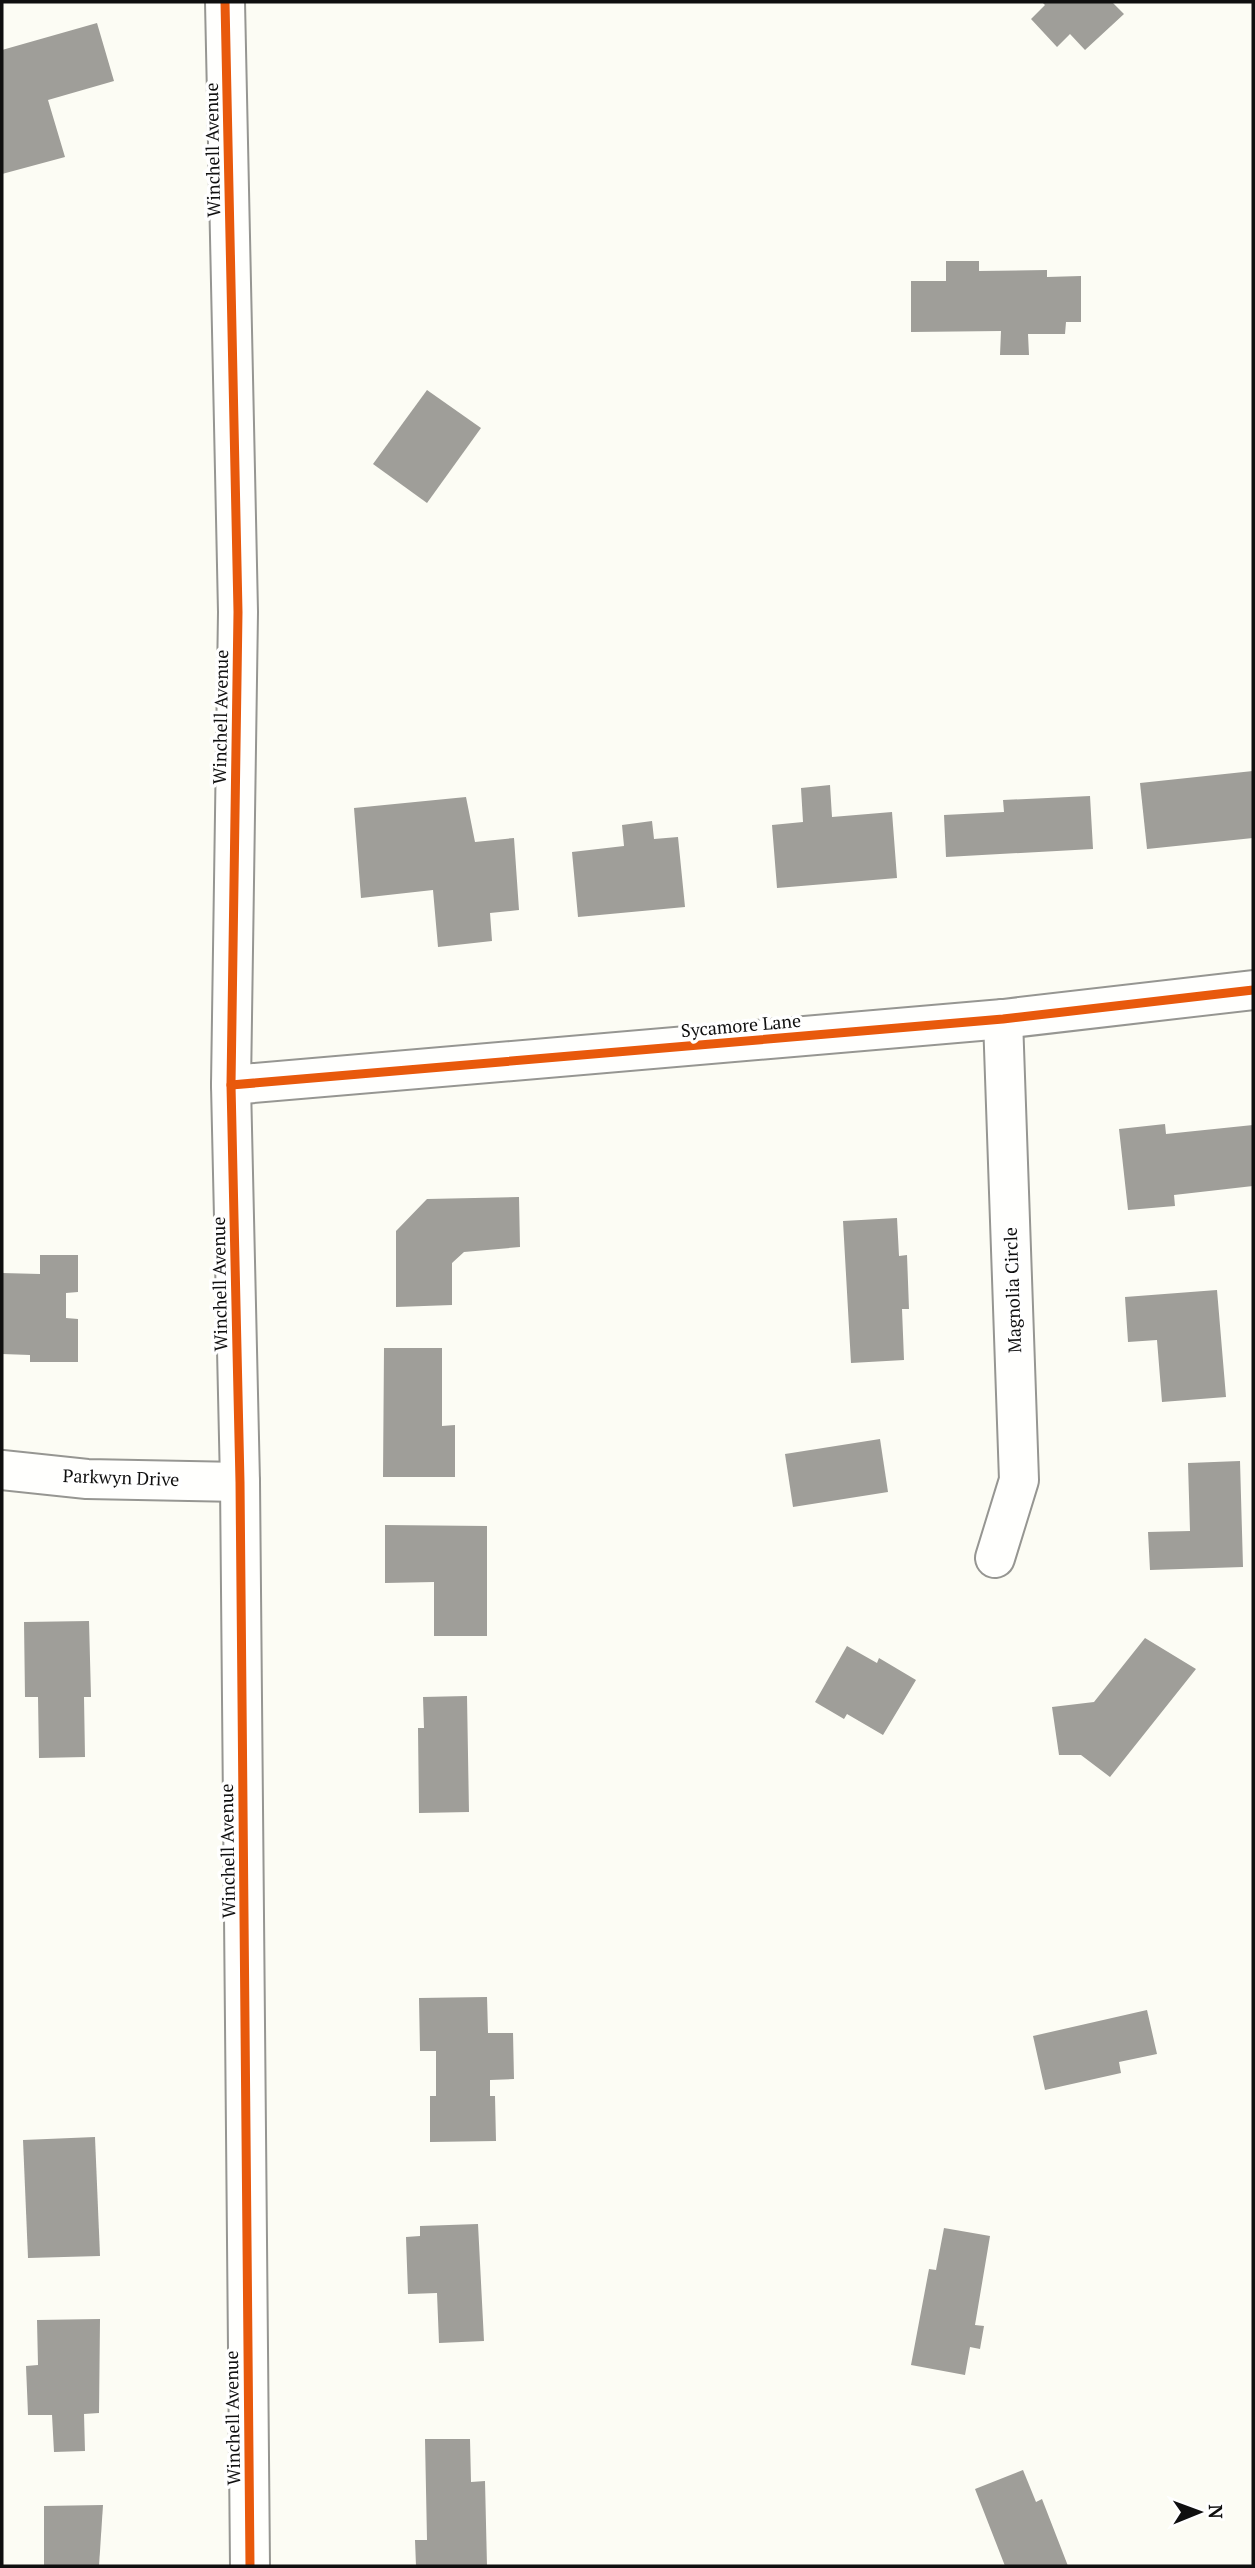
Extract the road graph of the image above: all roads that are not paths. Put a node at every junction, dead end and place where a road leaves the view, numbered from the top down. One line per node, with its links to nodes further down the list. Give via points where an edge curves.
1 (225, 2): 4 (street, Winchell Avenue, via 238,612)
2 (1253, 990): 3 (street, Sycamore Lane)
3 (1003, 1019): 4 (street, Sycamore Lane); 7 (street, Magnolia Circle, via 1019,1480)
4 (232, 1085): 6 (street, Winchell Avenue)
5 (2, 1470): 6 (street, Parkwyn Drive, via 87,1479)
6 (240, 1482): 8 (street, Winchell Avenue)
7 (995, 1558)
8 (250, 2566)

